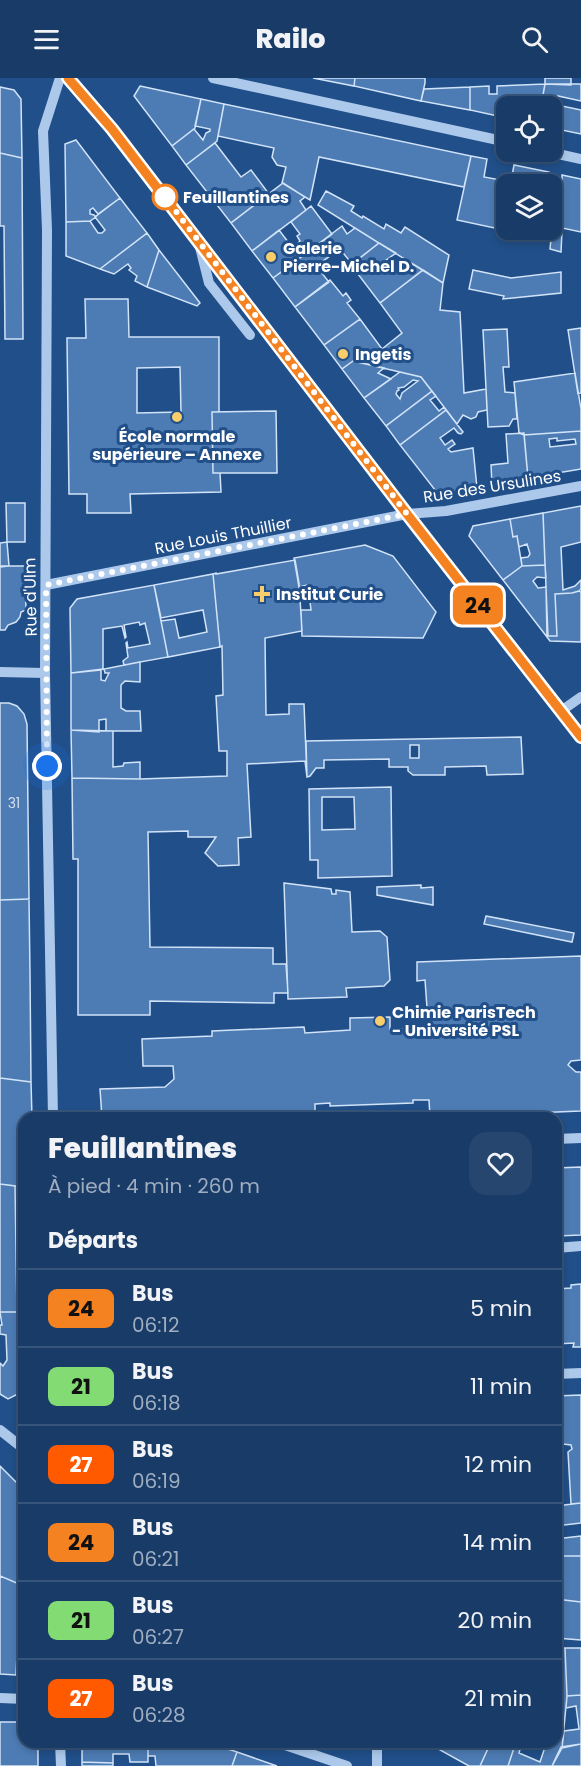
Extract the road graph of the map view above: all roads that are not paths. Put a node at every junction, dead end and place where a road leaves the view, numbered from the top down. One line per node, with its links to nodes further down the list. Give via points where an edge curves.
1 (60, 78): 11 (street, Rue d'Ulm, via 43,131 47,230)
2 (68, 78): 7 (street)
3 (213, 78): 4 (street)
4 (496, 140)
5 (562, 155): 6 (street)
6 (581, 159)
7 (199, 241): 8 (street, via 209,283); 10 (street)
8 (249, 335)
9 (581, 486): 10 (street, Rue des Ursulines, via 446,511)
10 (407, 514): 11 (street, Rue Louis Thuillier); 15 (street)
11 (46, 585): 13 (street, Rue d'Ulm)
12 (0, 672): 13 (street)
13 (45, 673): 17 (street, Rue d'Ulm)
14 (581, 697): 15 (street)
15 (561, 711): 16 (street)
16 (581, 736)
17 (53, 1112)
18 (581, 1138): 19 (street)
19 (562, 1139)
20 (581, 1246): 21 (street)
21 (562, 1248)
22 (581, 1373): 23 (street)
23 (562, 1374)
24 (0, 1430): 25 (street)
25 (18, 1444)
26 (0, 1698): 27 (street)
27 (18, 1699)
28 (60, 1748): 31 (street)
29 (294, 1748): 32 (street)
30 (377, 1748): 33 (street)
31 (60, 1766)
32 (347, 1766)
33 (377, 1766)

